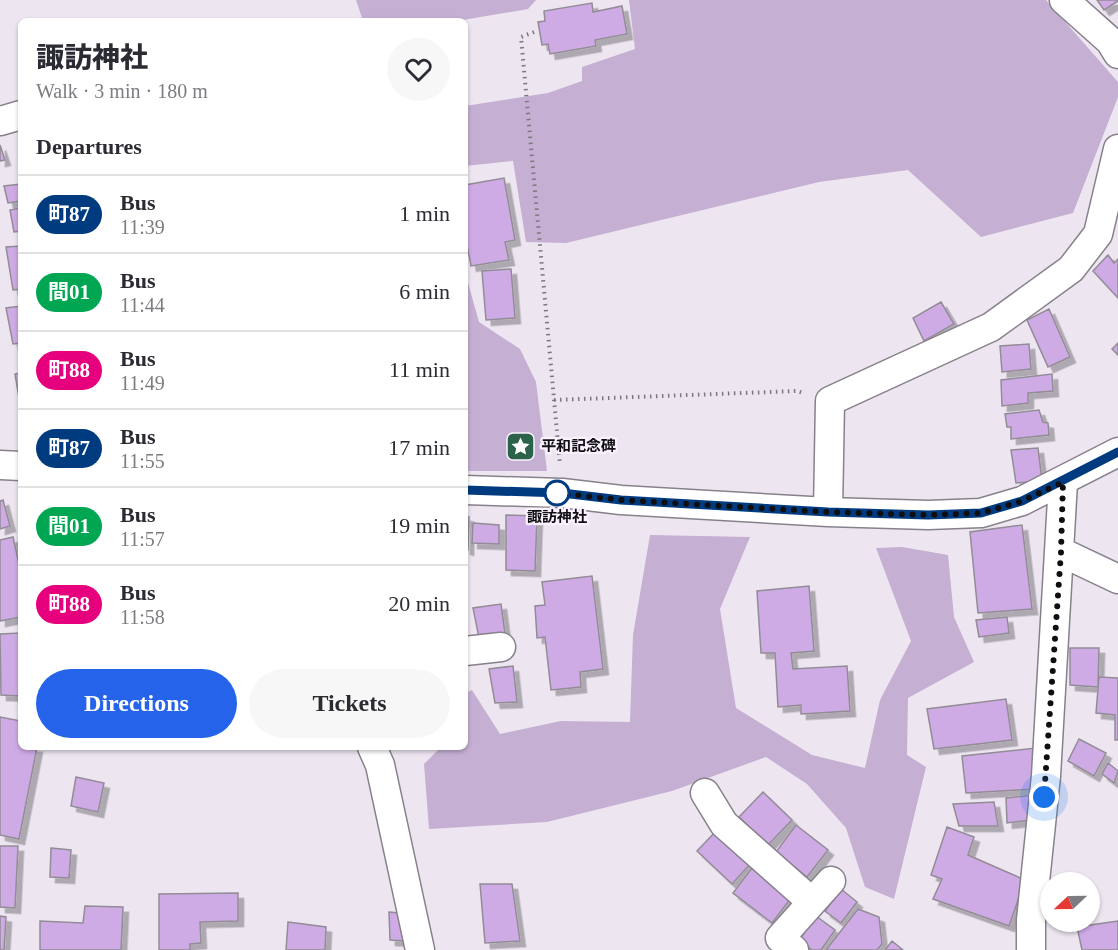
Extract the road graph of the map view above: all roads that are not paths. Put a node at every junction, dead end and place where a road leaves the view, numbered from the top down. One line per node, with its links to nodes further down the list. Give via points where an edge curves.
1 (1064, 0): 2 (street, via 1110,41)
2 (1118, 54)
3 (18, 116): 4 (street)
4 (0, 121)
5 (1118, 149): 11 (street, via 1098,234 1071,269 991,327 830,401)
6 (1118, 452): 9 (street)
7 (0, 465): 8 (street)
8 (18, 466)
9 (1063, 482): 11 (street, via 1022,501 981,513); 12 (street)
10 (468, 490): 11 (street)
11 (828, 512)
12 (1061, 552): 13 (street); 22 (street)
13 (1118, 579)
14 (501, 647): 15 (street)
15 (468, 651)
16 (373, 750): 20 (street, via 380,765)
17 (705, 793): 19 (street, via 724,824)
18 (831, 881): 19 (street)
19 (812, 902): 21 (street, via 780,938)
20 (420, 950)
21 (794, 950)
22 (1031, 950)

